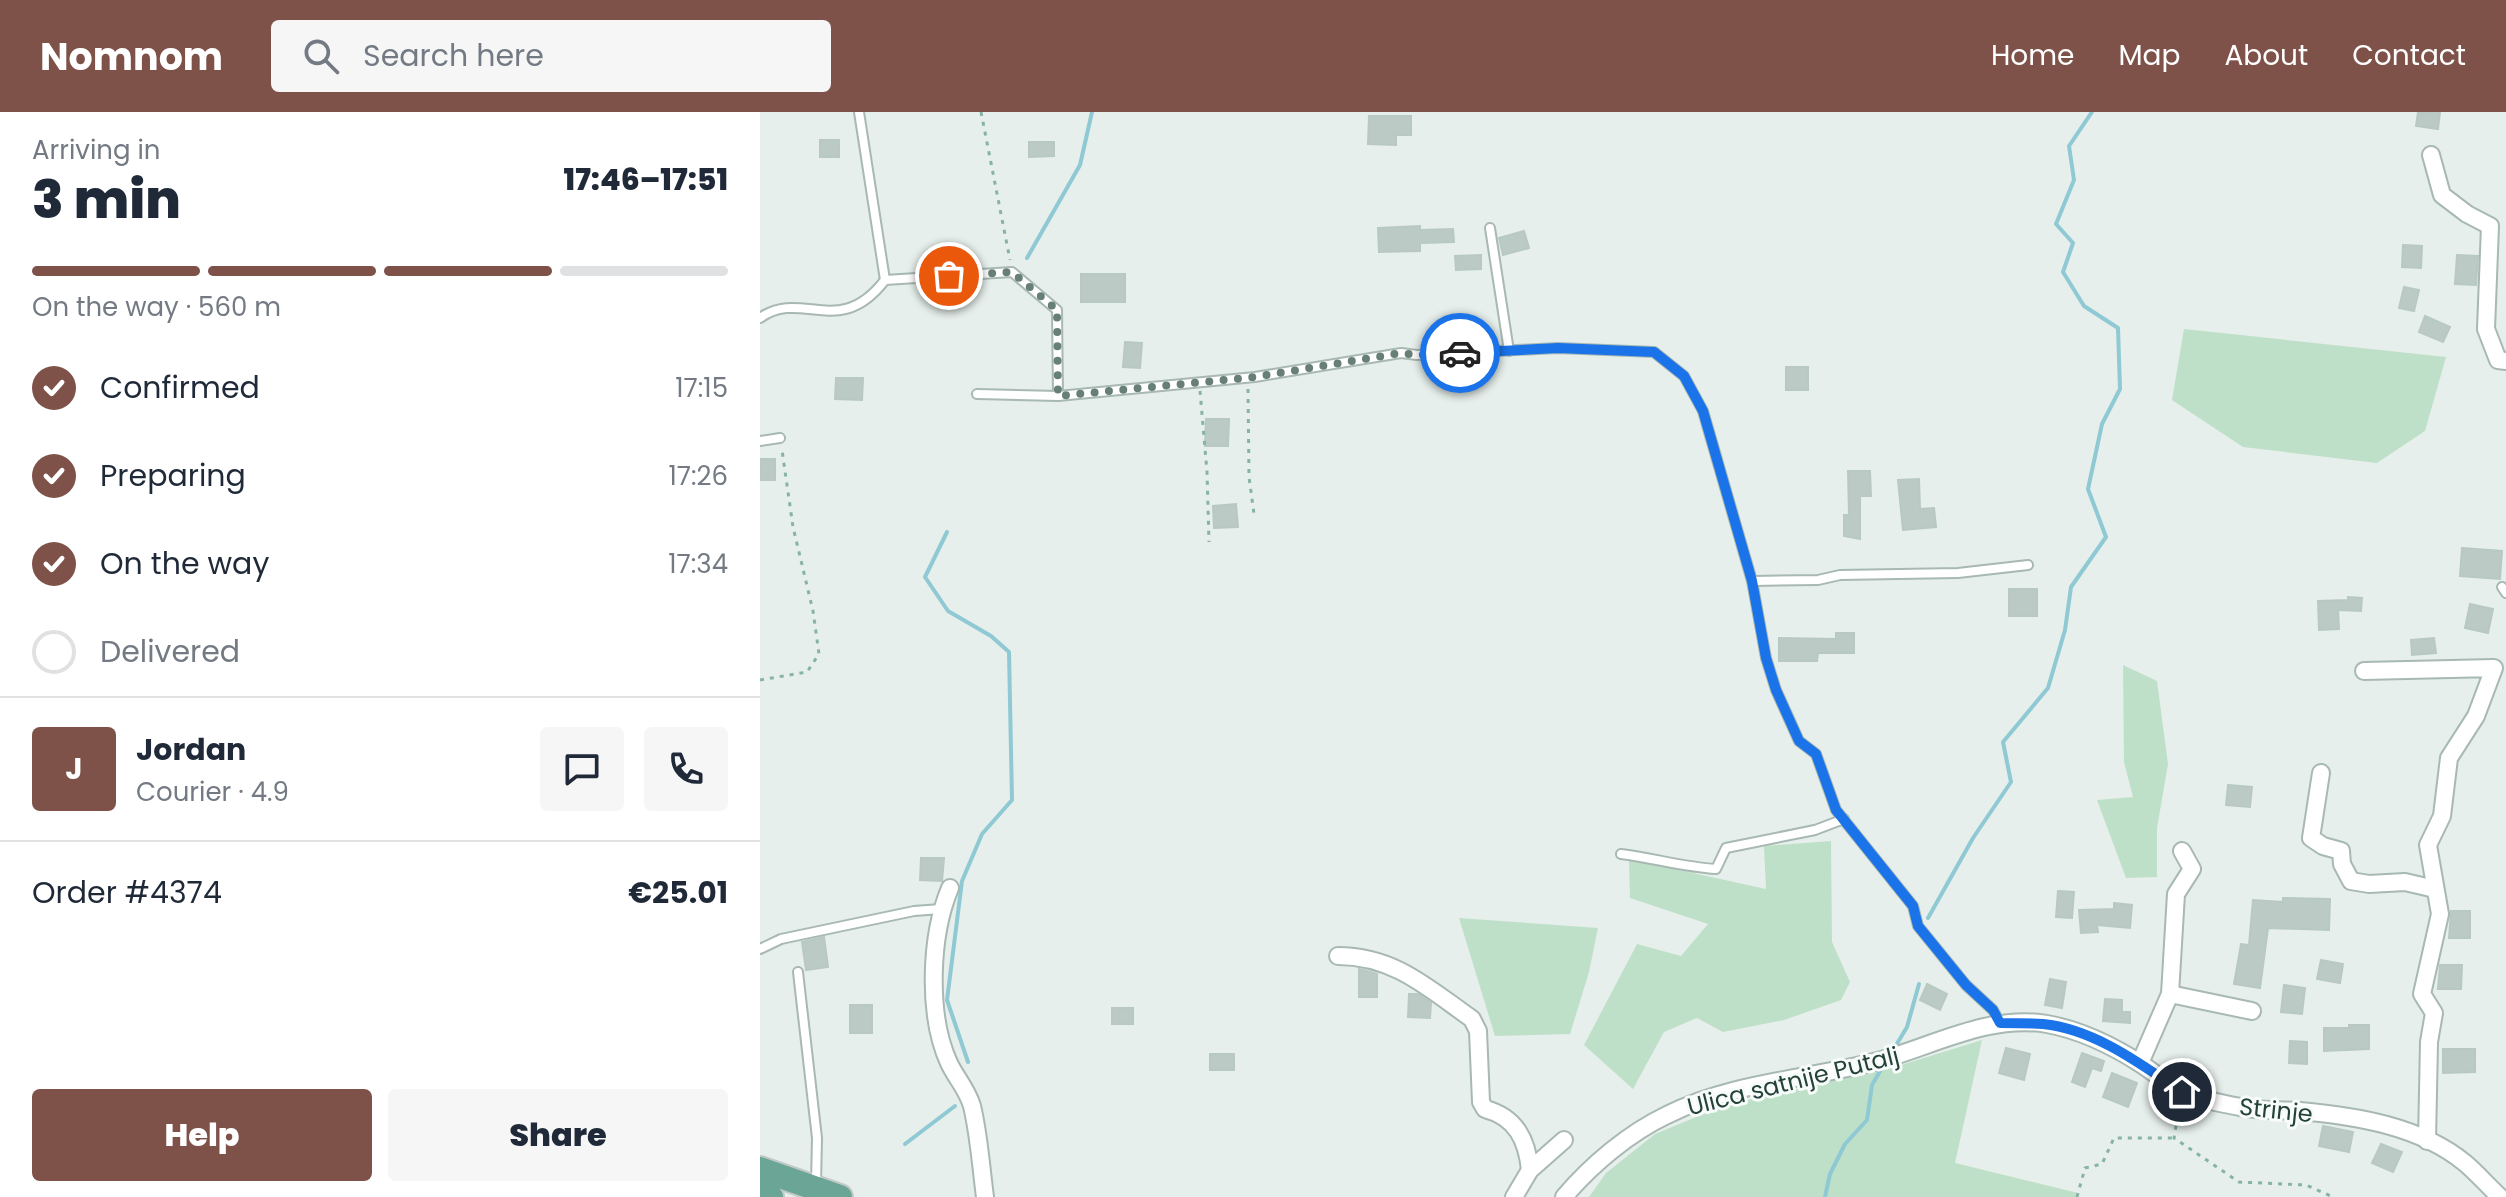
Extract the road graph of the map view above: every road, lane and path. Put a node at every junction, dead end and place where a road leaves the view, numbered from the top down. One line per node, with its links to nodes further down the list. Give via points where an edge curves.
1 (859, 112): 6 (lane)
2 (981, 112): 5 (path)
3 (2431, 155): 9 (street, via 2442,195 2490,226 2486,329 2498,360)
4 (1490, 228): 8 (lane)
5 (1012, 272): 6 (lane); 13 (lane, via 1057,310)
6 (885, 280): 7 (lane, via 872,297 849,311 773,309)
7 (760, 318)
8 (1509, 351): 10 (lane, via 1401,353); 19 (lane, via 1654,352 1684,376 1703,411)
9 (2506, 361)
10 (1247, 378): 11 (lane); 16 (path)
11 (1199, 383): 13 (lane); 17 (path)
12 (977, 394): 13 (lane)
13 (1058, 396)
14 (780, 438): 15 (lane); 22 (path, via 819,654 807,672)
15 (760, 441)
16 (1254, 514)
17 (1209, 542)
18 (2028, 565): 19 (lane)
19 (1752, 581): 24 (lane, via 1776,690 1799,741 1816,754)
20 (2500, 670): 21 (street); 28 (street, via 2449,758 2442,816 2428,845)
21 (2364, 671)
22 (760, 680)
23 (2321, 773): 28 (street, via 2311,838 2341,851 2351,881 2405,882)
24 (1844, 819): 26 (lane, via 1726,848 1716,869); 35 (lane, via 1913,906 1918,926)
25 (2182, 851): 33 (street, via 2192,869 2176,894)
26 (1621, 854)
27 (950, 888): 29 (street)
28 (2435, 889): 40 (street, via 2440,914 2422,994 2434,1013)
29 (941, 909): 30 (lane, via 781,939); 47 (street, via 933,981 937,1019 948,1062 972,1106)
30 (760, 949)
31 (1338, 956): 42 (street, via 1385,962 1472,1019 1478,1031 1481,1102 1511,1121 1522,1135)
32 (798, 972): 43 (lane, via 818,1155)
33 (2170, 994): 34 (street); 36 (street)
34 (2252, 1011)
35 (2000, 1023): 36 (street, Strinje, via 2046,1024 2073,1031); 49 (street, Ulica satnije Putalj, via 1877,1061 1703,1099 1627,1139)
36 (2140, 1063): 37 (street, Strinje)
37 (2182, 1092): 38 (path); 40 (street, Strinje, via 2245,1108 2387,1124)
38 (2174, 1138): 50 (path, via 2114,1138 2102,1164 2085,1168); 51 (path, via 2239,1182 2306,1185)
39 (1564, 1140): 42 (street)
40 (2427, 1141): 52 (street, Strinje, via 2464,1162)
41 (760, 1169): 43 (main road)
42 (1530, 1170): 48 (street)
43 (816, 1188): 46 (main road)
44 (760, 1193): 45 (main road)
45 (771, 1197)
46 (840, 1197)
47 (985, 1197)
48 (1514, 1197)
49 (1564, 1197)
50 (2077, 1197)
51 (2333, 1197)
52 (2500, 1197)

